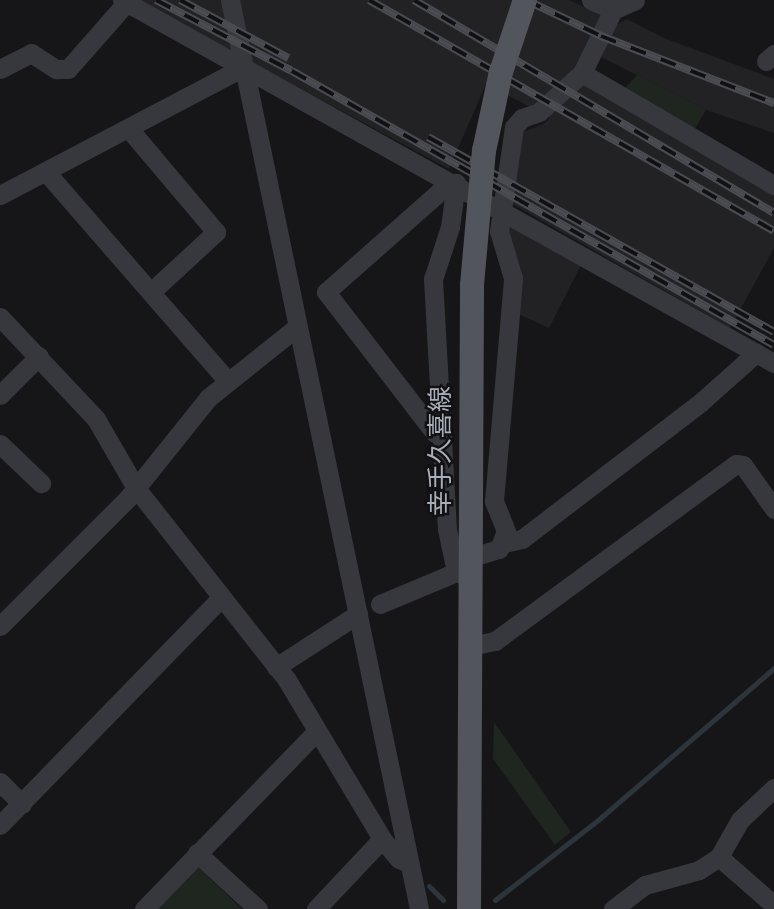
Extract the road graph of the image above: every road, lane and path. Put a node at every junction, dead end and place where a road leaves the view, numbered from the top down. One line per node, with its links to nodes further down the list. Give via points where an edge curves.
1 (230, 0): 7 (street)
2 (525, 0): 30 (main road, 幸手久喜線, bridge, via 501,72 484,151 472,285)
3 (591, 0): 6 (street)
4 (635, 0): 6 (street)
5 (124, 1): 7 (street); 8 (street, via 68,69 56,69 30,53)
6 (613, 10): 9 (street)
7 (244, 67): 10 (street); 12 (street); 18 (street)
8 (0, 69)
9 (582, 73): 13 (street); 15 (street, via 539,112 513,127)
10 (129, 129): 11 (street); 16 (street, via 216,232)
11 (47, 172): 14 (street); 16 (street)
12 (456, 183): 15 (street); 24 (street, via 450,227 433,270); 24 (street, via 440,191 326,292)
13 (774, 185)
14 (0, 195)
15 (501, 207): 19 (street); 29 (street, via 499,231 513,278 494,501 506,531)
16 (152, 291): 22 (street)
17 (0, 317): 20 (street)
18 (297, 327): 22 (street); 33 (street)
19 (756, 353): 21 (street); 29 (street, via 701,402 522,539)
20 (39, 356): 23 (street); 27 (street, via 96,419)
21 (774, 363)
22 (228, 381): 27 (street, via 188,419)
23 (0, 395)
24 (442, 437): 30 (street, via 447,529)
25 (1, 448): 26 (street)
26 (41, 483)
27 (136, 488): 31 (street); 34 (street)
28 (774, 509): 35 (street, via 743,465 736,464 498,639)
29 (503, 543): 30 (street)
30 (468, 571): 32 (street); 35 (main road, 幸手久喜線)
31 (222, 597): 36 (street); 40 (street)
32 (380, 604)
33 (358, 614): 36 (street); 45 (street)
34 (0, 626)
35 (471, 646): 51 (main road, 幸手久喜線)
36 (276, 667): 37 (street)
37 (317, 731): 42 (street); 43 (street)
38 (0, 782): 40 (street)
39 (774, 788): 44 (street, via 740,820)
40 (22, 804): 41 (street)
41 (0, 825)
42 (382, 839): 45 (street, via 398,859); 49 (street)
43 (197, 853): 47 (street); 48 (street)
44 (719, 857): 46 (street); 52 (street, via 699,870 645,886)
45 (409, 863): 50 (street)
46 (774, 905)
47 (144, 909)
48 (258, 909)
49 (316, 909)
50 (419, 909)
51 (469, 909)
52 (613, 909)

